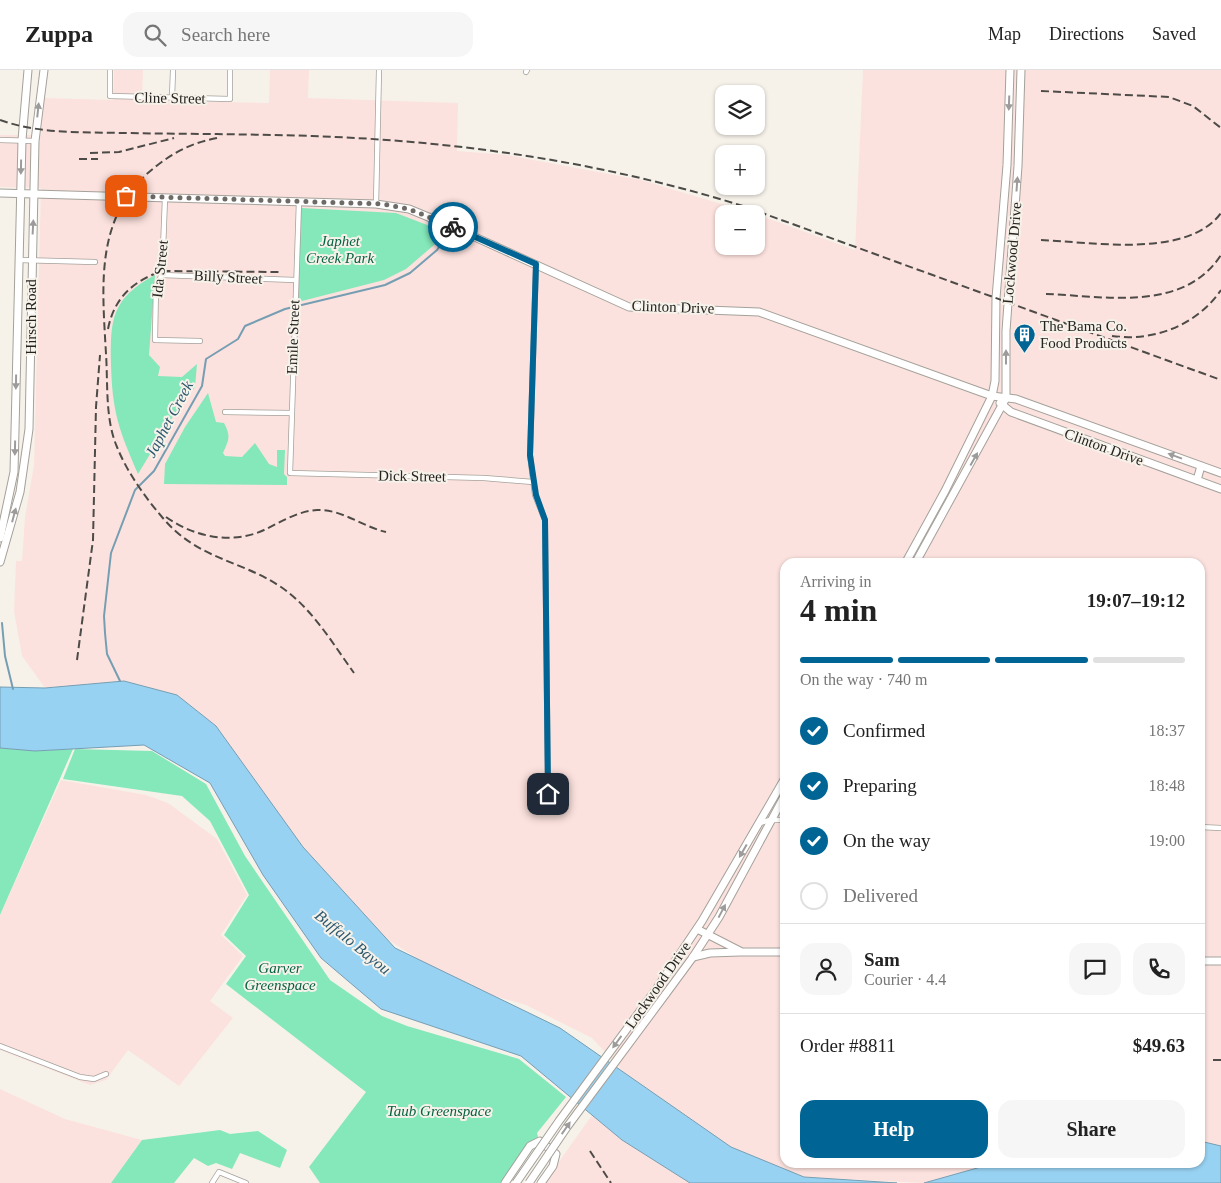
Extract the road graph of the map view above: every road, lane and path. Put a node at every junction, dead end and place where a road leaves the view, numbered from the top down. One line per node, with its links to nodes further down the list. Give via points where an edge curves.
1 (28, 70): 11 (main road, Hirsch Road)
2 (44, 70): 12 (main road, Hirsch Road, one-way to 2)
3 (110, 70): 9 (street, Cline Street, via 110,96)
4 (173, 70): 9 (street)
5 (230, 70): 9 (street, Cline Street, via 230,99)
6 (379, 70): 18 (street)
7 (1010, 70): 26 (main road, Lockwood Drive, one-way to 26)
8 (1021, 70): 27 (main road, Lockwood Drive, one-way to 8)
9 (172, 98)
10 (0, 140): 11 (street)
11 (22, 140): 12 (street); 14 (main road, Hirsch Road, one-way to 14)
12 (35, 141): 15 (main road, Hirsch Road)
13 (0, 193): 14 (main road, Clinton Drive)
14 (20, 194): 15 (main road, Clinton Drive); 19 (main road, Hirsch Road)
15 (34, 194): 16 (main road, Clinton Drive); 20 (main road, Hirsch Road, one-way to 15)
16 (165, 198): 17 (main road, Clinton Drive); 23 (street, Ida Street)
17 (299, 202): 18 (main road, Clinton Drive); 24 (street, Emile Street)
18 (376, 204): 22 (main road, Clinton Drive, via 409,209)
19 (18, 260): 20 (street); 42 (main road, Hirsch Road, one-way to 42, via 14,472)
20 (31, 260): 21 (street); 45 (main road, Hirsch Road, one-way to 20, via 18,502 26,458 31,400)
21 (95, 262)
22 (536, 264): 26 (main road, Clinton Drive, via 629,308 759,312); 36 (street, via 530,455)
23 (162, 275): 24 (street, Billy Street); 25 (street, Ida Street, via 156,285 155,340)
24 (295, 282): 29 (street, Emile Street)
25 (200, 341)
26 (992, 396): 27 (main road, Clinton Drive); 31 (main road, Lockwood Drive)
27 (1004, 401): 30 (main road, Clinton Drive, one-way to 27, via 1061,415); 34 (main road, Lockwood Drive, one-way to 27); 35 (main road, Clinton Drive, via 1011,412)
28 (226, 412): 29 (street)
29 (291, 413): 32 (street, Emile Street)
30 (1201, 466): 33 (main road, Clinton Drive); 35 (main road)
31 (955, 472): 34 (main road); 38 (main road, Lockwood Drive)
32 (290, 473): 36 (street, Dick Street)
33 (1221, 473)
34 (964, 477): 39 (main road, Lockwood Drive)
35 (1197, 480): 37 (main road, Clinton Drive)
36 (533, 482): 47 (street, via 545,520)
37 (1221, 490)
38 (935, 509): 39 (main road); 40 (main road, Lockwood Drive)
39 (943, 513): 41 (main road, Lockwood Drive)
40 (923, 532): 41 (main road); 43 (main road, Lockwood Drive)
41 (931, 536): 44 (main road, Lockwood Drive)
42 (0, 538)
43 (908, 558)
44 (918, 558)
45 (0, 562)
46 (780, 787): 51 (main road, Lockwood Drive)
47 (548, 794)
48 (780, 803): 49 (main road, Lockwood Drive)
49 (770, 820): 50 (street); 51 (street); 55 (main road, Lockwood Drive, one-way to 49)
50 (780, 820)
51 (758, 824): 54 (main road, Lockwood Drive, one-way to 54)
52 (1205, 827): 53 (street)
53 (1221, 828)
54 (697, 929): 55 (main road); 66 (main road, Lockwood Drive, one-way to 66, bridge)
55 (707, 935): 56 (main road); 58 (main road, Lockwood Drive)
56 (742, 952): 57 (main road); 58 (main road)
57 (780, 952)
58 (693, 957): 67 (main road, Lockwood Drive, one-way to 58, bridge)
59 (1205, 961): 60 (main road)
60 (1221, 961)
61 (0, 1046): 62 (street, via 80,1077 94,1079)
62 (106, 1074)
63 (212, 1183): 64 (street, via 219,1172)
64 (246, 1183)
65 (505, 1183): 68 (main road, via 530,1146 540,1140 556,1154 553,1166)
66 (516, 1183)
67 (529, 1183)
68 (541, 1183)

